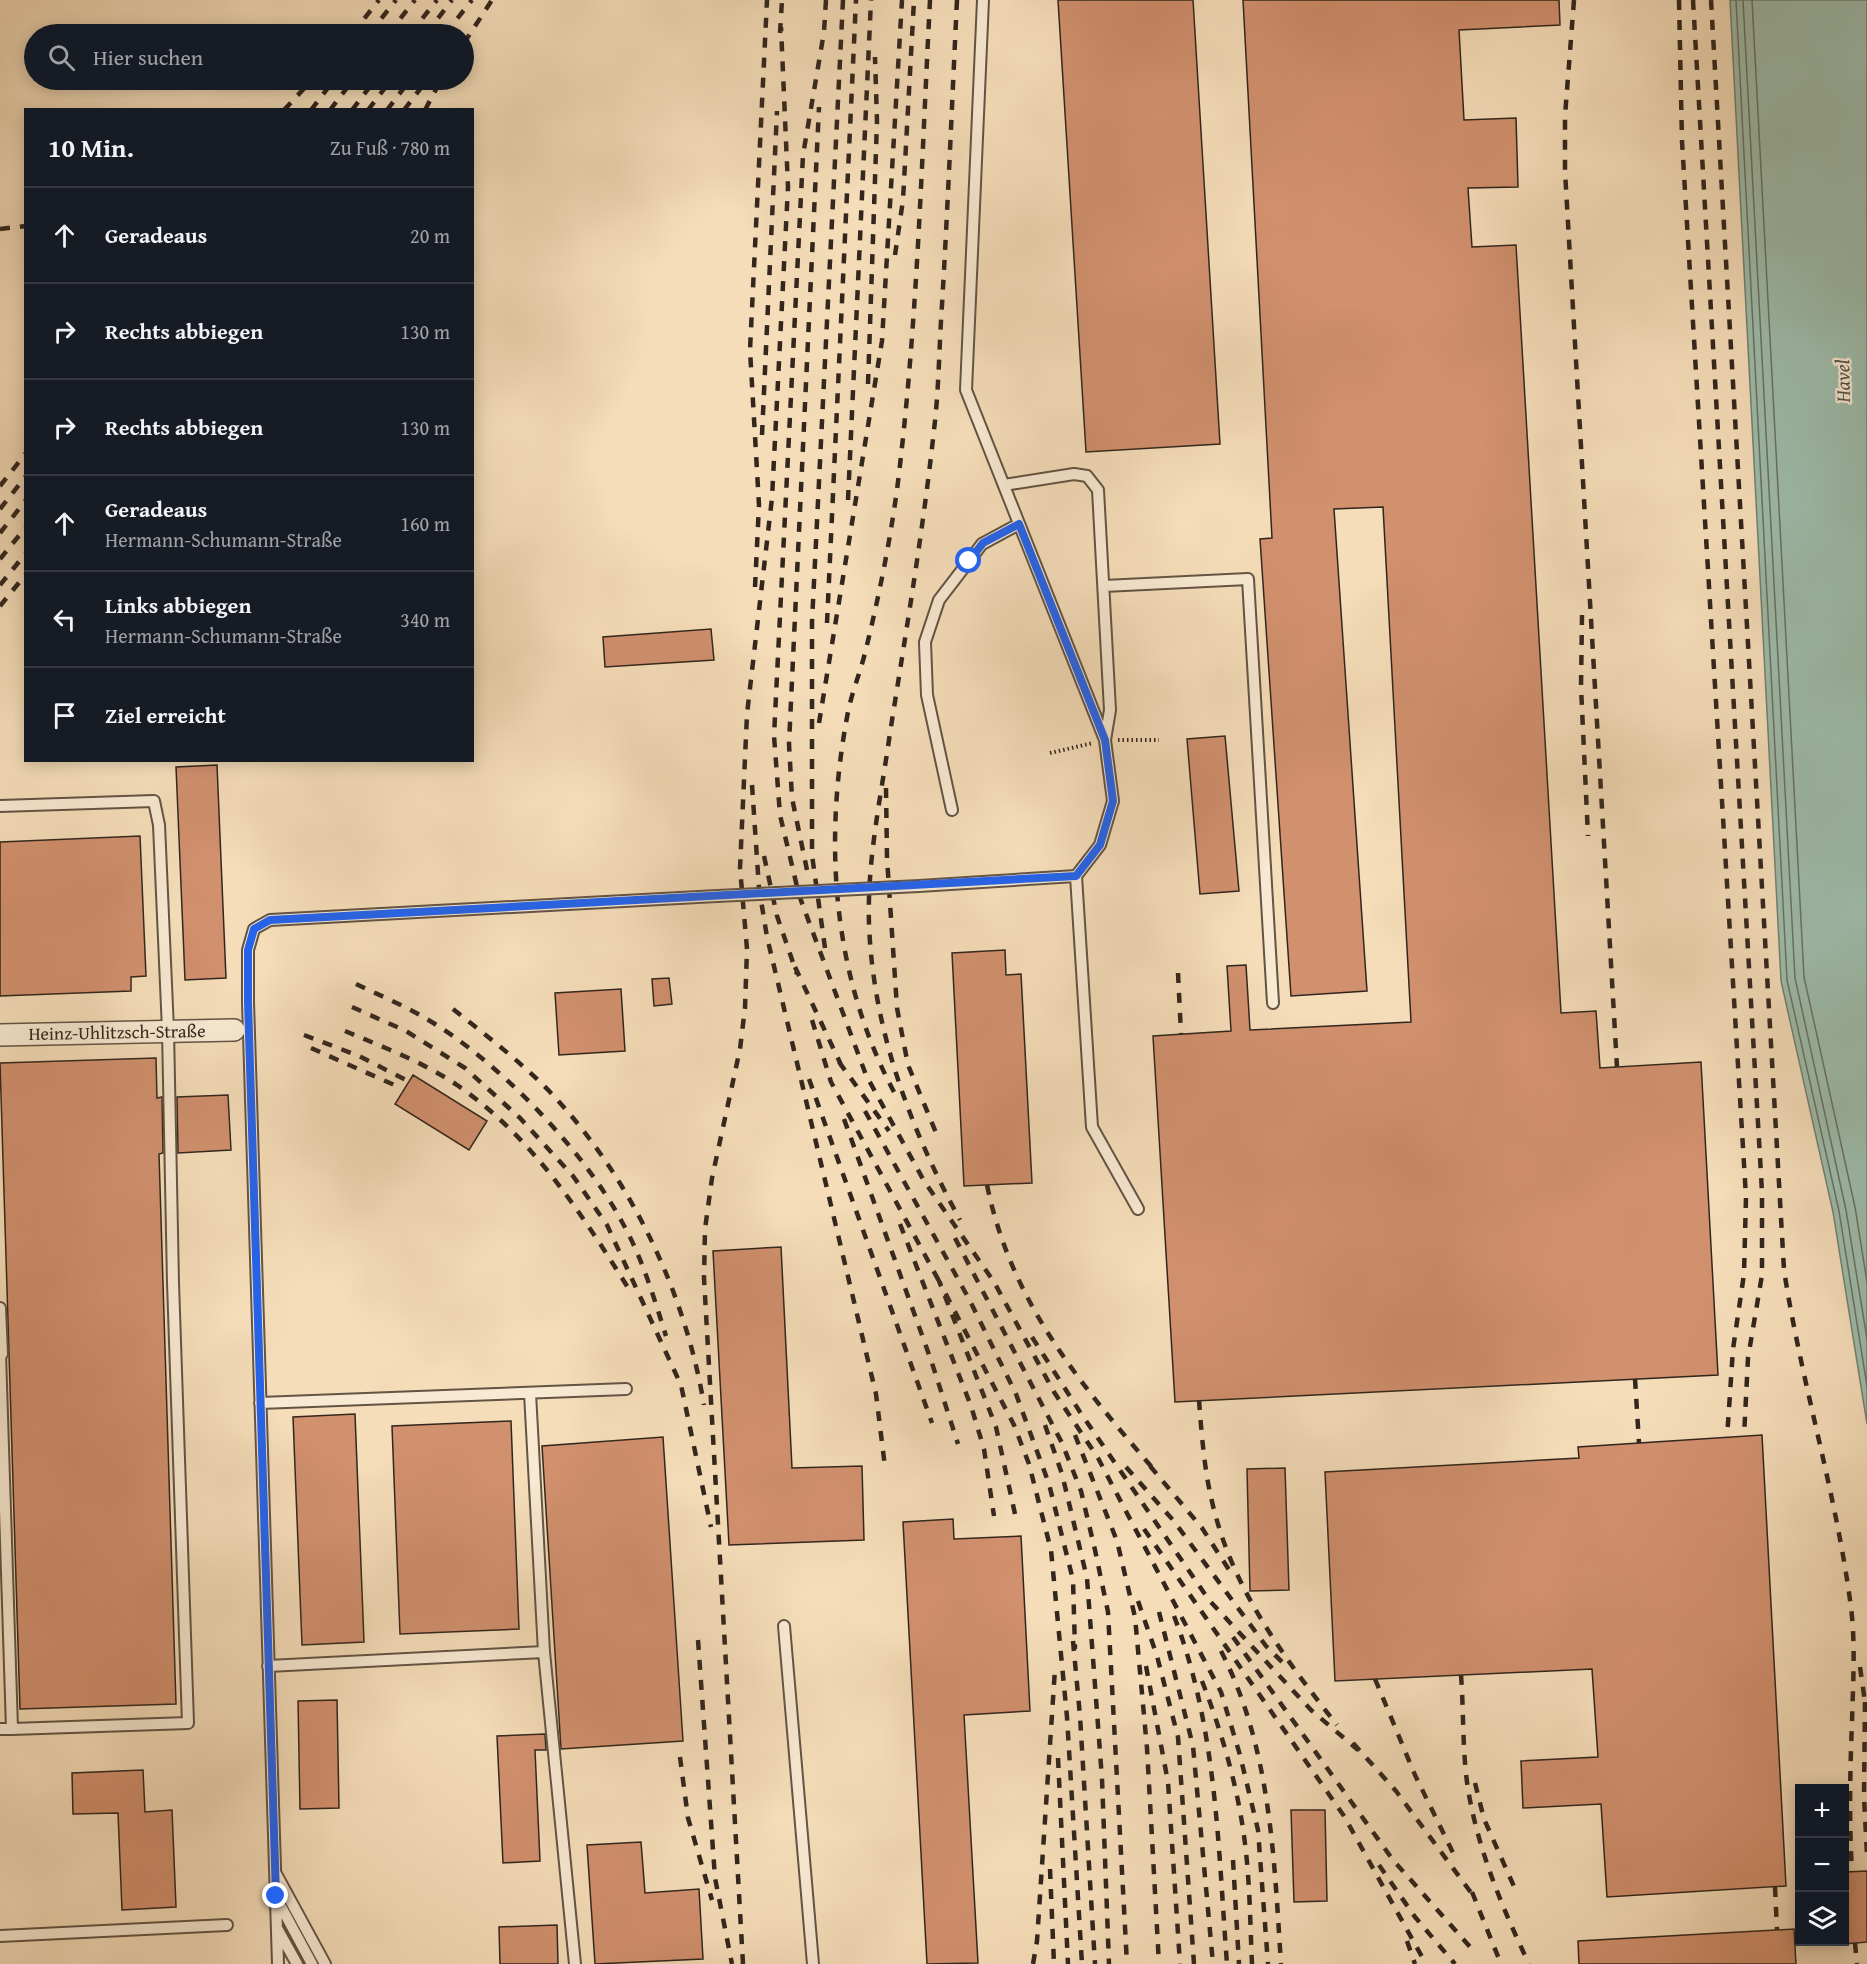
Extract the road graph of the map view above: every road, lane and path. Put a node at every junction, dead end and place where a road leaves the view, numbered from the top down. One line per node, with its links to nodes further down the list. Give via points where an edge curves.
1 (983, 0): 2 (lane, via 966,390)
2 (1004, 485): 3 (lane); 4 (lane, via 1074,474 1087,476 1098,490)
3 (1019, 524): 5 (lane); 7 (lane, via 982,544 939,600 925,642 927,695)
4 (1104, 586): 5 (lane, via 1110,710); 9 (lane, via 1248,579)
5 (1105, 740): 8 (lane, via 1113,801 1100,845)
6 (0, 806): 11 (lane, via 154,801 159,825)
7 (952, 810)
8 (1076, 876): 13 (lane, via 1092,1127); 18 (lane, bridge, via 270,920 254,929 248,950 248,1002)
9 (1273, 1002)
10 (234, 1029): 11 (street, Heinz-Uhlitzsch-Straße)
11 (168, 1030): 12 (street, Heinz-Uhlitzsch-Straße); 23 (lane, via 188,1723)
12 (0, 1035)
13 (1138, 1209)
14 (0, 1308): 15 (lane)
15 (1, 1354): 23 (lane)
16 (626, 1389): 17 (lane)
17 (530, 1393): 18 (lane); 20 (lane)
18 (260, 1403): 21 (lane)
19 (784, 1626): 34 (lane)
20 (544, 1652): 21 (lane); 33 (lane)
21 (268, 1666): 24 (lane)
22 (0, 1729): 23 (lane)
23 (12, 1729)
24 (275, 1871): 25 (lane); 32 (lane)
25 (276, 1896): 27 (lane); 31 (lane)
26 (226, 1925): 28 (lane)
27 (277, 1927): 29 (lane); 30 (lane)
28 (0, 1936)
29 (278, 1964)
30 (297, 1964)
31 (312, 1964)
32 (325, 1964)
33 (575, 1964)
34 (813, 1964)

